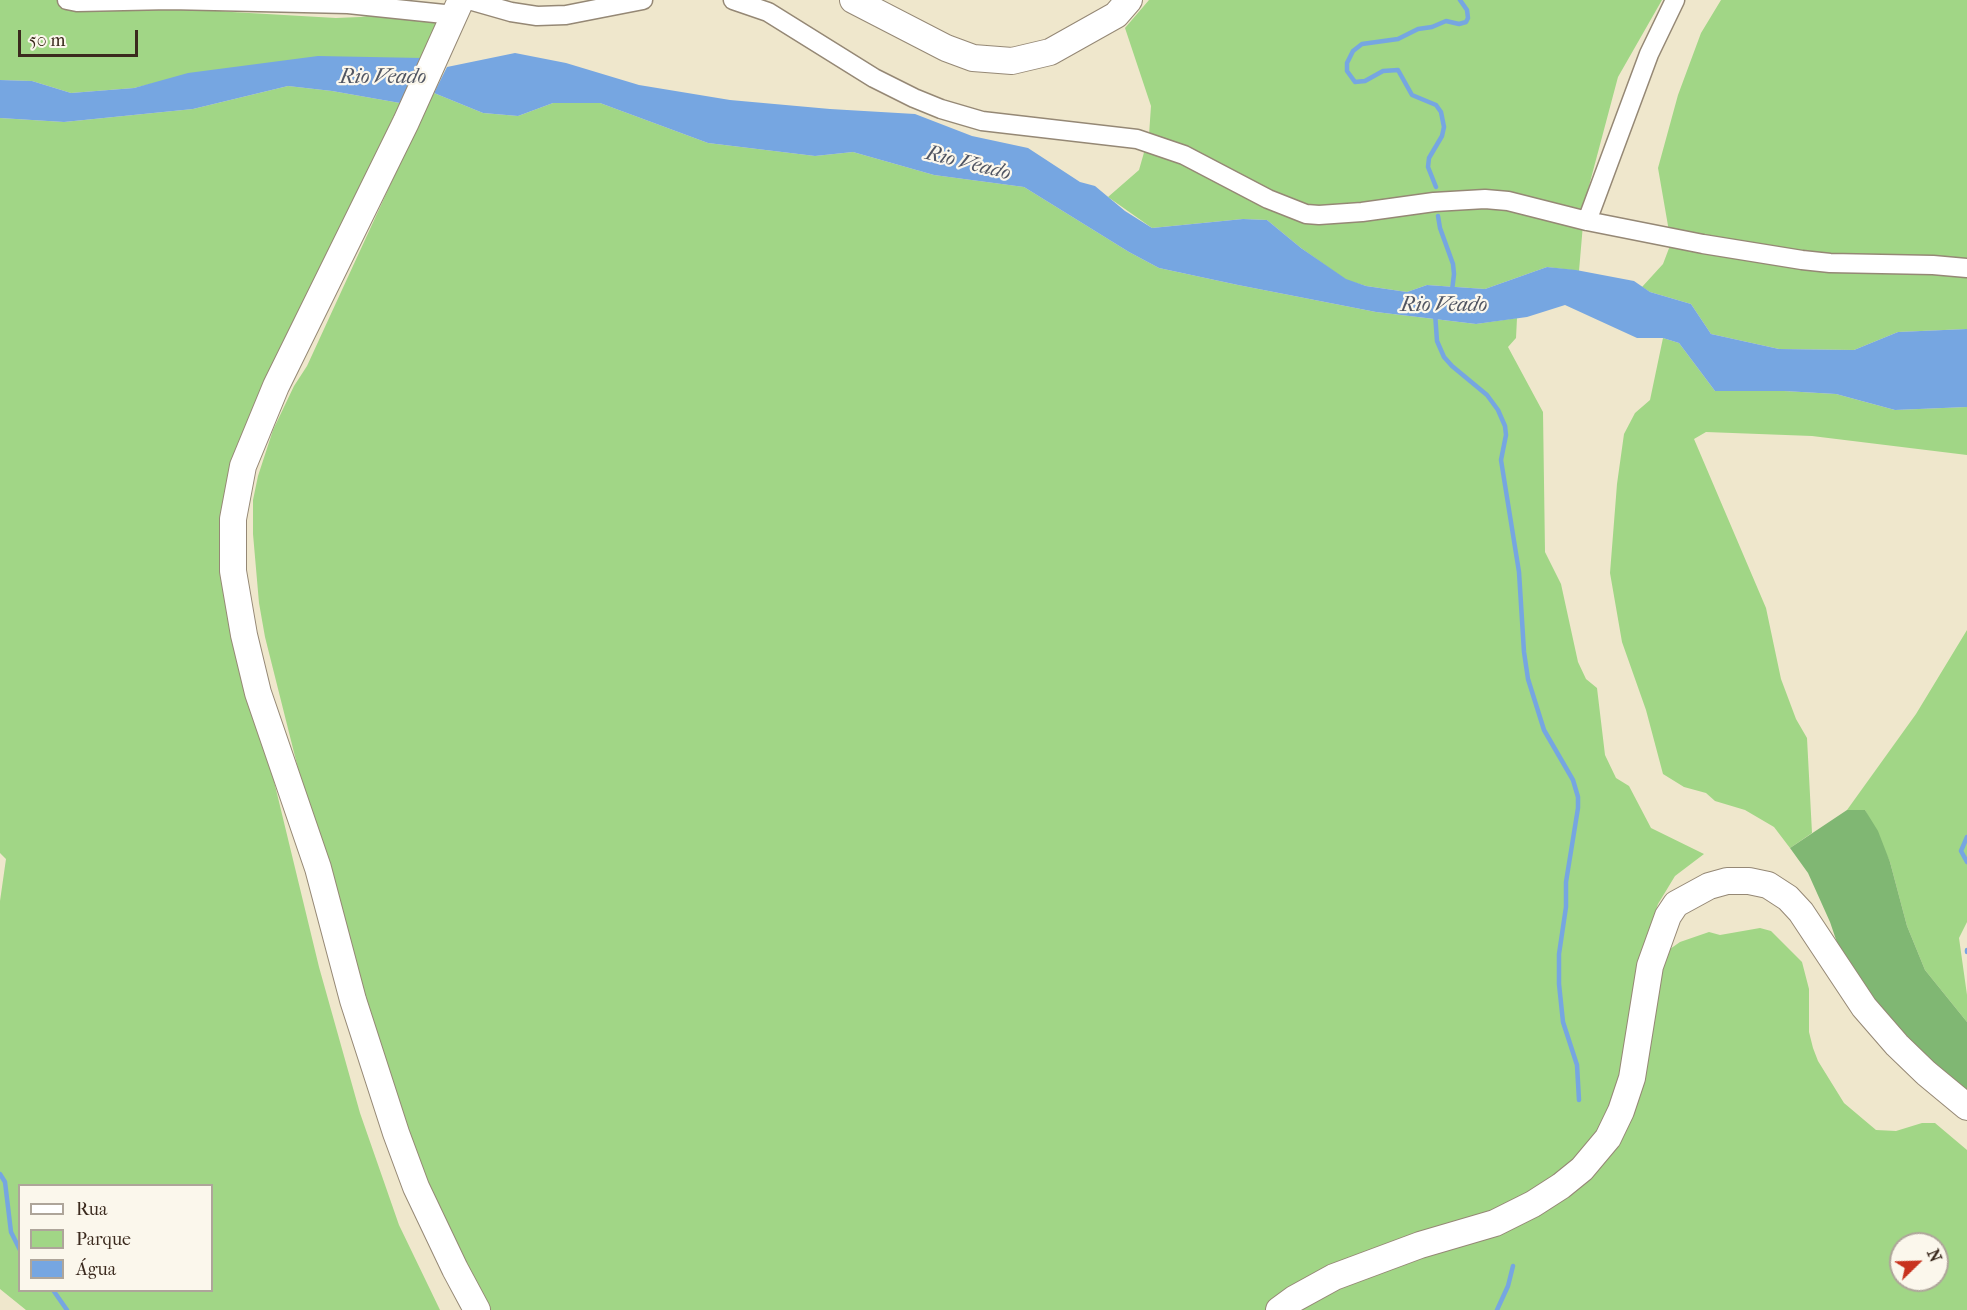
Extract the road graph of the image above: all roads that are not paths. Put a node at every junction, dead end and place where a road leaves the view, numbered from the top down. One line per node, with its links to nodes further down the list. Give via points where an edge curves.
1 (67, 0): 7 (street)
2 (643, 0): 7 (street, via 566,15 537,16)
3 (733, 0): 8 (street, via 768,12 874,78 941,109 982,121 1137,139 1184,155 1268,200 1306,214 1485,199)
4 (853, 0): 5 (main road, via 946,48 973,58 1012,61 1050,52 1116,15)
5 (1129, 0)
6 (1676, 0): 8 (street, via 1649,54)
7 (462, 5): 11 (main road, via 276,386 243,466 232,519 233,571 258,693 318,868 353,1000 416,1187)
8 (1587, 221): 9 (street, via 1802,260)
9 (1967, 268)
10 (1967, 1107): 12 (main road, via 1897,1045 1864,1007 1788,898 1768,885 1749,881 1709,886 1676,904 1668,916 1650,966 1632,1078 1621,1111 1608,1138 1582,1169 1561,1186 1495,1223 1334,1277)
11 (477, 1310)
12 (1279, 1310)

